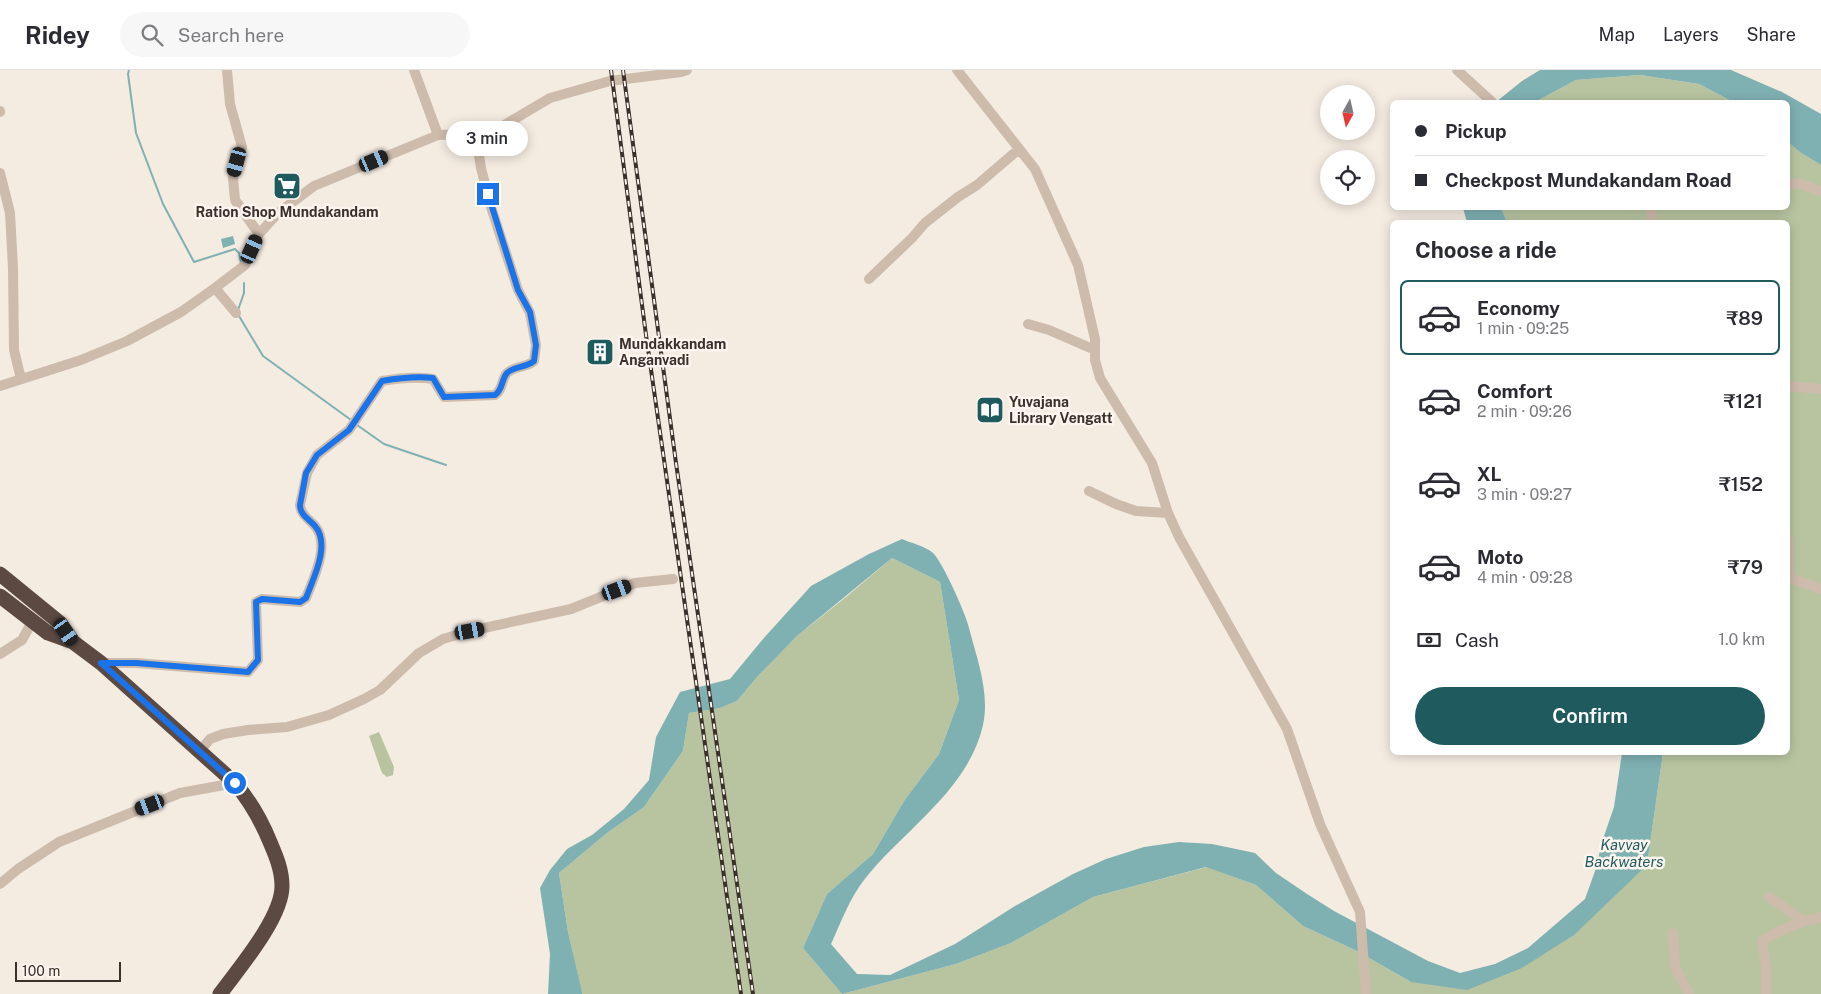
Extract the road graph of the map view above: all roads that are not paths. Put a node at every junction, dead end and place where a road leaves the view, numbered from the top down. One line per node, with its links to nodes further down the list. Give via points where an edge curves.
1 (227, 70): 13 (street, via 230,104 242,147 233,178 235,200)
2 (414, 70): 8 (street)
3 (687, 70): 7 (street, via 610,81 550,98 501,127)
4 (957, 70): 9 (street)
5 (1457, 70): 6 (street)
6 (1489, 99)
7 (475, 132): 8 (street); 33 (street, via 491,207 518,290 530,312 536,345 534,361 510,371 500,392 495,395 444,397 433,378 406,377 382,381 352,426 317,455 306,473 300,510 319,532 322,549 306,598 300,602 262,599 256,602 258,660 248,672)
8 (438, 135): 13 (street, via 314,186 278,213)
9 (1019, 149): 14 (street, via 925,223); 18 (street, via 1035,169 1078,265)
10 (0, 173): 19 (street, via 10,213 14,350)
11 (1790, 184): 12 (street)
12 (1821, 191)
13 (259, 234): 15 (street, via 245,265)
14 (869, 279)
15 (216, 288): 16 (street); 19 (street, via 181,312 127,341)
16 (236, 313)
17 (1028, 324): 18 (street)
18 (1095, 350): 24 (street, via 1100,378 1152,463)
19 (21, 379): 20 (street)
20 (0, 386)
21 (1790, 386): 22 (street)
22 (1821, 389)
23 (1088, 491): 24 (street, via 1136,511)
24 (1168, 512): 42 (street, via 1178,537 1287,729 1320,824 1360,912)
25 (0, 574): 31 (highway, via 60,623)
26 (1790, 578): 28 (street)
27 (673, 579): 34 (street, via 635,583 571,609 443,639 419,653 380,690 329,715 287,727 223,734 210,739)
28 (1821, 589)
29 (0, 596): 30 (highway)
30 (33, 620): 31 (highway, via 48,633); 32 (street, via 22,640)
31 (73, 642): 33 (highway)
32 (0, 654)
33 (101, 663): 34 (highway)
34 (198, 752): 35 (highway)
35 (235, 783): 36 (street, via 180,793 68,839 18,868); 41 (highway, via 264,826 280,868 282,888 277,908 264,933)
36 (0, 884)
37 (1769, 897): 39 (street)
38 (1821, 917): 39 (street)
39 (1804, 921): 44 (street, via 1762,941)
40 (1673, 933): 43 (street, via 1675,967)
41 (220, 994)
42 (1366, 994)
43 (1689, 994)
44 (1766, 994)

